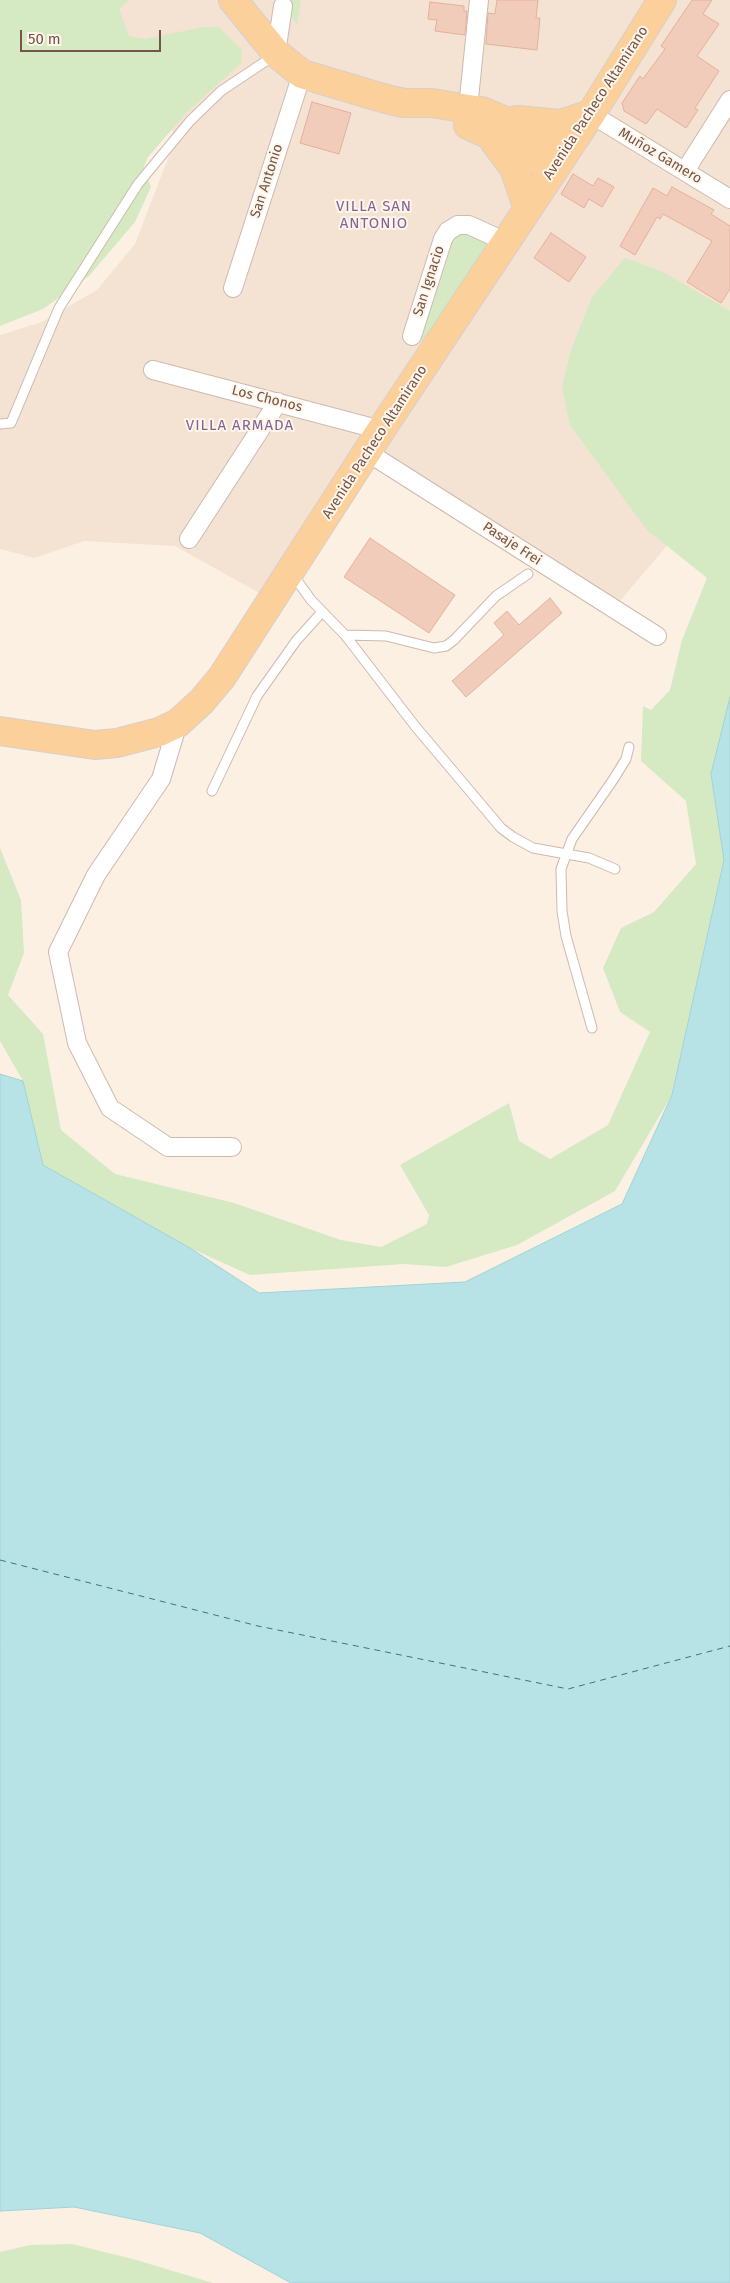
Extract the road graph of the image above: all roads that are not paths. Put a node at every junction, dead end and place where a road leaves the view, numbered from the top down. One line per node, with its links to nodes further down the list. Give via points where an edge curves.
1 (233, 0): 5 (main road)
2 (479, 0): 9 (street)
3 (662, 0): 10 (main road, Avenida Pacheco Altamirano)
4 (283, 3): 5 (street)
5 (276, 54): 6 (main road); 21 (lane, via 221,91 190,121 138,184 59,308 11,423)
6 (302, 74): 8 (main road); 17 (street, San Antonio)
7 (730, 100): 13 (street)
8 (404, 103): 9 (main road); 11 (main road, via 429,114)
9 (468, 108): 11 (main road)
10 (590, 114): 11 (main road, via 570,122 551,124); 12 (main road, Avenida Pacheco Altamirano); 13 (street, Muñoz Gamero)
11 (490, 124): 12 (main road, via 520,128); 15 (main road, via 498,144 514,168)
12 (558, 161): 15 (main road, Avenida Pacheco Altamirano)
13 (685, 171): 14 (street, Muñoz Gamero)
14 (730, 199)
15 (528, 209): 16 (main road, Avenida Pacheco Altamirano)
16 (506, 242): 18 (street, San Ignacio, via 469,225 458,225 448,231); 22 (main road, Avenida Pacheco Altamirano)
17 (233, 288)
18 (412, 336)
19 (153, 370): 20 (street, Los Chonos)
20 (278, 402): 22 (street, Los Chonos); 23 (street)
21 (0, 424)
22 (374, 441): 24 (main road, Avenida Pacheco Altamirano); 28 (street, Pasaje Frei)
23 (189, 539)
24 (291, 572): 26 (lane); 29 (main road, Avenida Pacheco Altamirano, via 222,677)
25 (528, 574): 27 (lane, via 496,596 446,646 434,648 372,634)
26 (322, 612): 27 (lane); 32 (lane, via 257,696)
27 (345, 635): 33 (lane, via 415,726 501,828 533,848)
28 (657, 636)
29 (178, 723): 30 (main road, Avenida Pacheco Altamirano, via 140,738 95,745); 36 (street, via 161,778 96,875 58,952 77,1043 110,1108 168,1147)
30 (0, 731)
31 (630, 747): 33 (lane, via 626,759)
32 (212, 791)
33 (566, 853): 34 (lane); 35 (lane, via 561,869 562,912)
34 (615, 869)
35 (592, 1028)
36 (232, 1147)

